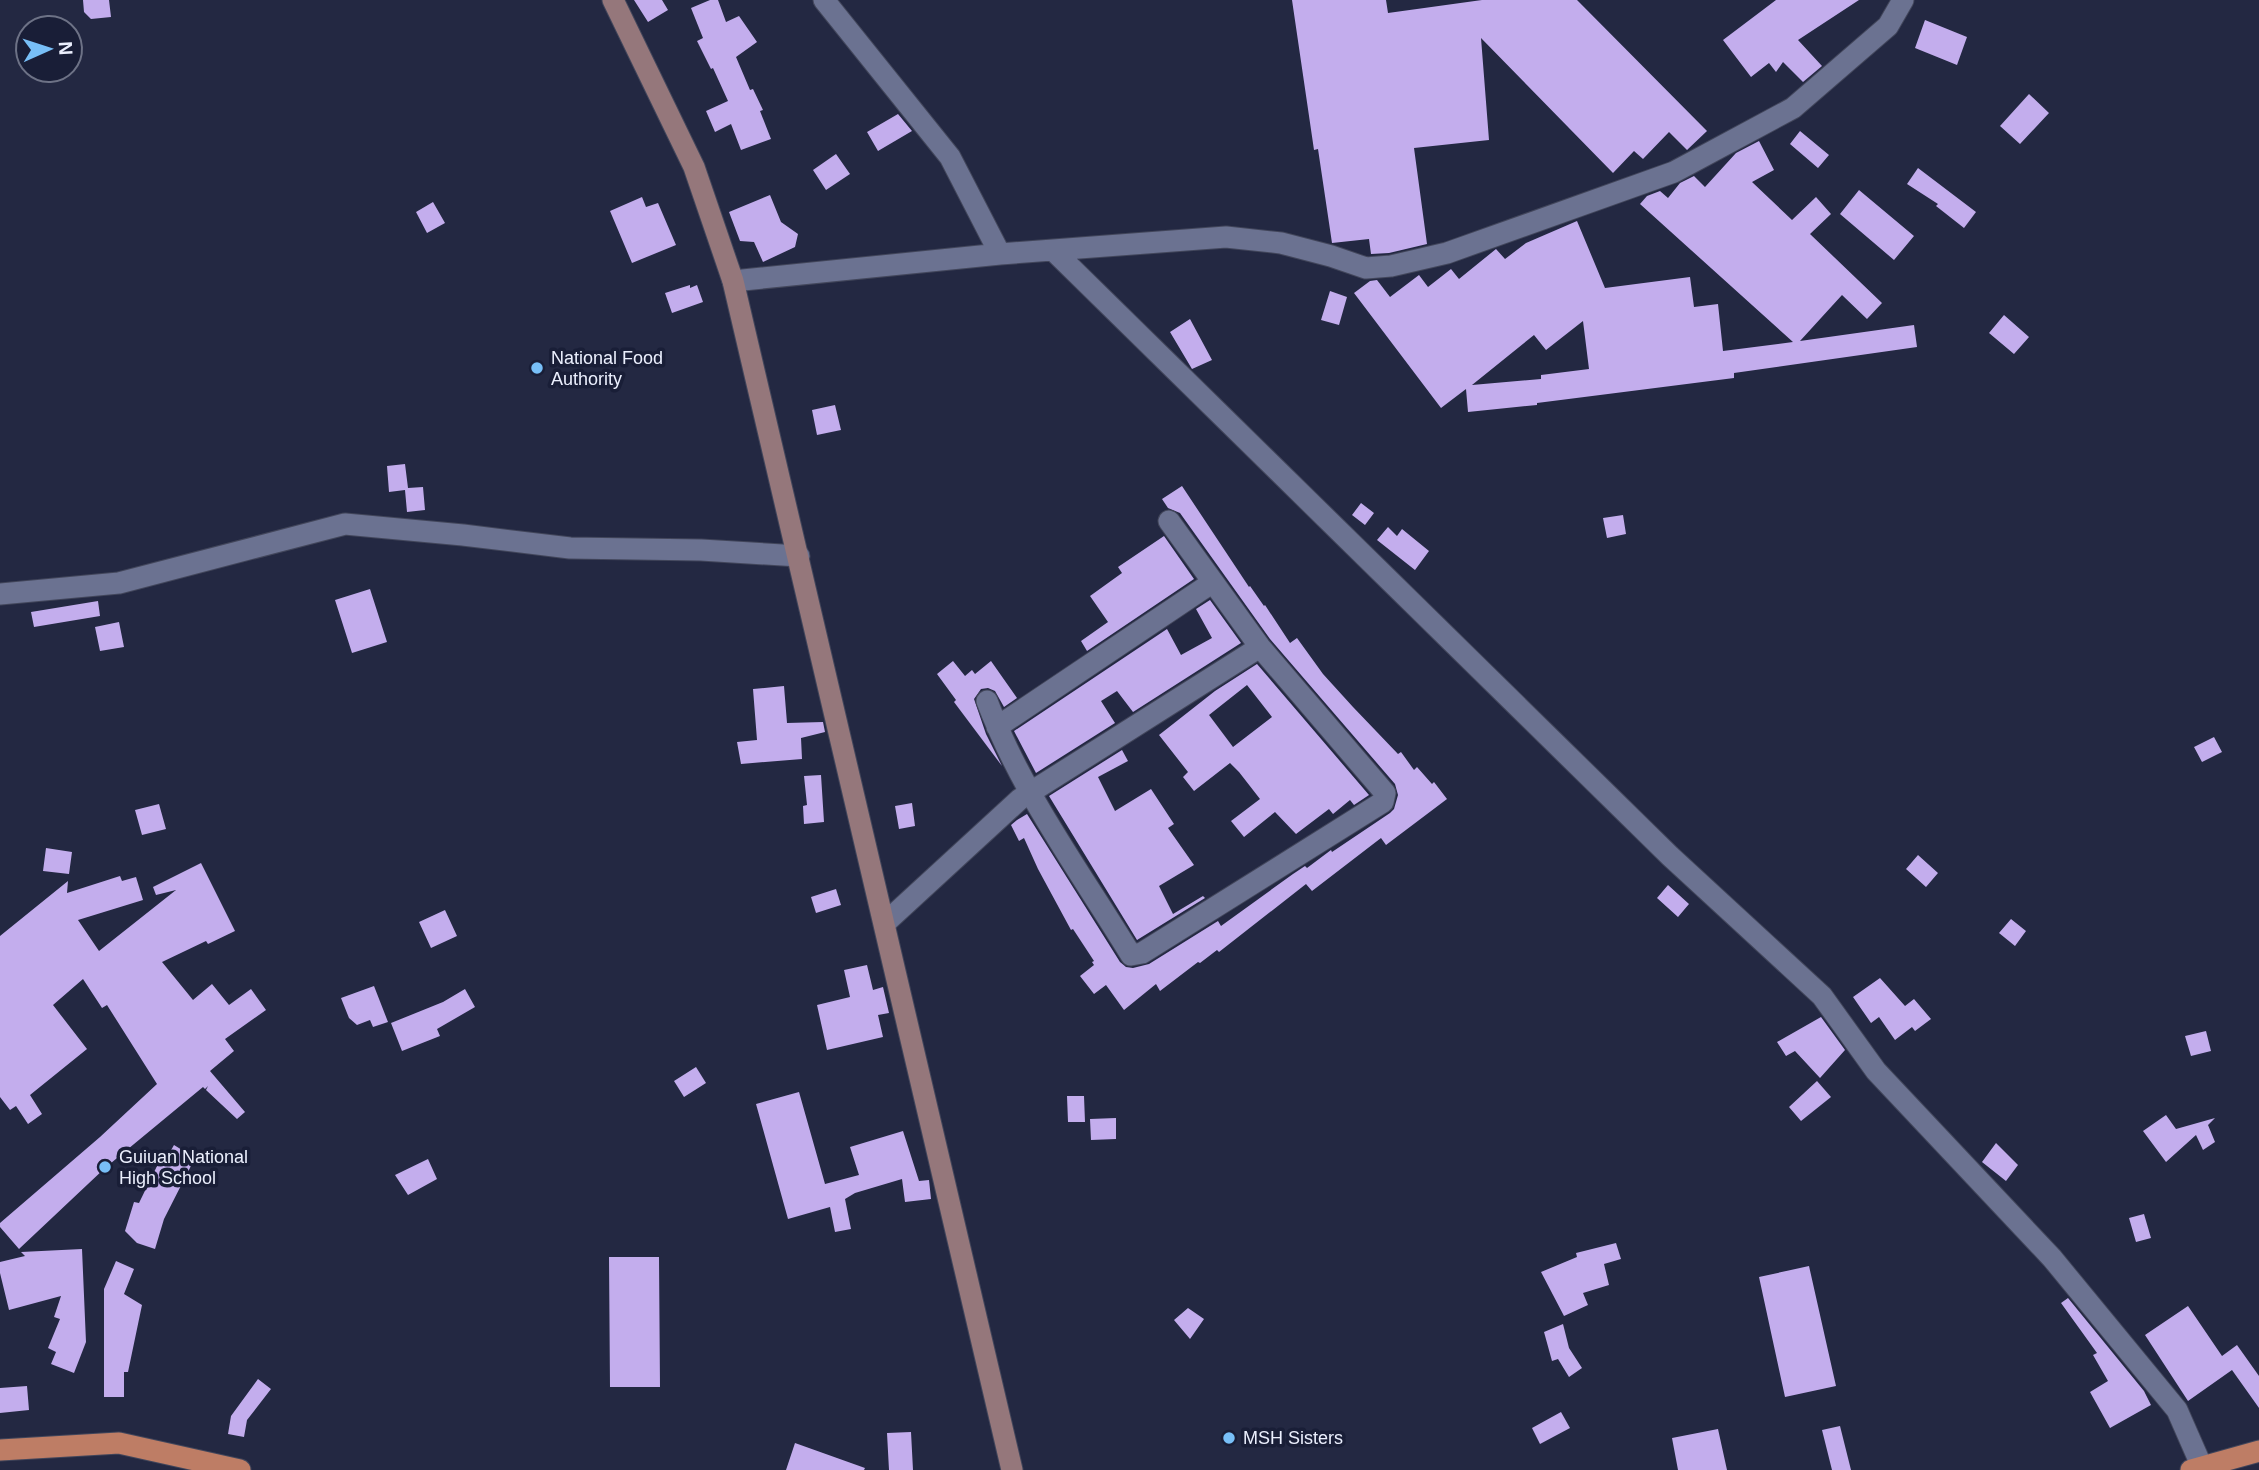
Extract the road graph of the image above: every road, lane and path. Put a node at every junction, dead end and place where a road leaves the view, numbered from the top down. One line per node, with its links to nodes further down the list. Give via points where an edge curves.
1 (612, 0): 6 (street, via 694,167)
2 (824, 0): 5 (street, via 950,157)
3 (1903, 0): 4 (street, via 1888,26 1793,108 1674,172 1447,253 1366,268 1280,243 1226,237)
4 (1054, 251): 5 (street); 18 (street, via 1670,856 1822,996 1876,1071 2052,1258 2177,1410)
5 (999, 254): 6 (street)
6 (733, 281): 8 (street)
7 (1169, 521): 9 (street)
8 (799, 556): 10 (street, via 570,548 345,524 118,583); 15 (street)
9 (1213, 582): 11 (street); 13 (street)
10 (0, 594)
11 (1259, 647): 14 (street); 14 (street, via 1385,793 1383,802 1142,953 1131,955)
12 (987, 701): 13 (street)
13 (997, 727): 14 (street)
14 (1031, 792): 15 (street)
15 (885, 923): 20 (street)
16 (0, 1450): 19 (main road, via 119,1443)
17 (2259, 1451): 18 (main road)
18 (2197, 1469)
19 (240, 1470)
20 (1012, 1470)

